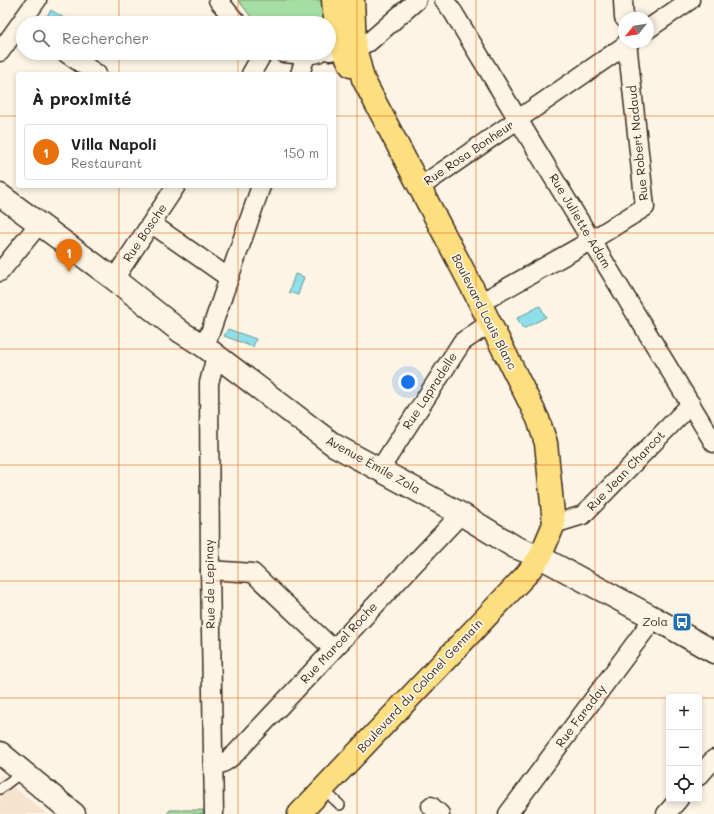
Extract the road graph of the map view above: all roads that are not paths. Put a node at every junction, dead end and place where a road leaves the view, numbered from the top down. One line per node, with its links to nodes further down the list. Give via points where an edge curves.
1 (37, 0): 10 (street)
2 (218, 0): 11 (street)
3 (333, 0): 12 (main road, Boulevard Louis Blanc)
4 (353, 0): 18 (main road, Boulevard Louis Blanc)
5 (417, 0): 18 (street, via 369,42)
6 (444, 0): 26 (street, Rue Juliette Adam)
7 (623, 0): 9 (street)
8 (690, 0): 13 (street)
9 (624, 12)
10 (27, 16)
11 (231, 16)
12 (335, 16)
13 (654, 25)
14 (336, 28): 18 (main road, Boulevard Louis Blanc)
15 (16, 31): 19 (street)
16 (621, 48): 26 (street, Rue Rosa Bonheur)
17 (629, 48): 33 (street, Rue Robert Nadaud, via 645,207)
18 (342, 49): 27 (main road, Boulevard Louis Blanc, via 362,79)
19 (0, 52)
20 (76, 60): 23 (street)
21 (259, 60): 24 (street)
22 (308, 60): 25 (street)
23 (94, 72)
24 (252, 72)
25 (301, 72)
26 (518, 120): 27 (street, Rue Rosa Bonheur); 33 (street, Rue Juliette Adam)
27 (420, 187): 37 (main road, Boulevard Louis Blanc)
28 (175, 188): 32 (street, Rue Bosche)
29 (260, 188): 35 (street, Rue de Lepinay)
30 (1, 197): 31 (street, Avenue Émile Zola)
31 (39, 224): 34 (street); 36 (street, Avenue Émile Zola)
32 (152, 224): 35 (street); 36 (street, Rue Bosche)
33 (592, 240): 37 (street); 40 (street, Rue Juliette Adam)
34 (0, 272)
35 (229, 278): 39 (street, Rue de Lepinay)
36 (114, 279): 39 (street, Avenue Émile Zola)
37 (480, 303): 38 (main road, Boulevard Louis Blanc)
38 (490, 323): 42 (street, Rue Lapradelle, via 462,342); 44 (main road, Boulevard Louis Blanc, via 538,419 546,443)
39 (210, 351): 42 (street, Avenue Émile Zola, via 334,445); 46 (street, Rue de Lepinay)
40 (691, 404): 41 (street, Rue Juliette Adam); 44 (street, Rue Jean Charcot, via 583,514)
41 (714, 443)
42 (380, 469): 43 (street, Avenue Émile Zola)
43 (461, 514): 45 (street, Avenue Émile Zola, via 515,547); 48 (street, Rue Marcel Roche)
44 (554, 524): 45 (main road, Boulevard Louis Blanc)
45 (540, 557): 47 (street, Avenue Émile Zola); 56 (main road, Boulevard du Colonel Germain)
46 (210, 570): 48 (street, via 253,573); 52 (street, Rue de Lepinay)
47 (654, 618): 49 (street, Avenue Émile Zola); 62 (street, Rue Faraday)
48 (333, 648): 52 (street, Rue Marcel Roche, via 235,754 225,762)
49 (714, 652)
50 (0, 753): 53 (street)
51 (714, 759): 54 (street)
52 (213, 765): 60 (street, Rue de Lepinay)
53 (22, 772): 55 (lane); 59 (street)
54 (702, 773)
55 (0, 789)
56 (323, 789): 58 (lane); 61 (main road, Boulevard du Colonel Germain)
57 (676, 802): 63 (street)
58 (340, 805)
59 (74, 814)
60 (214, 814)
61 (299, 814)
62 (508, 814)
63 (666, 814)

